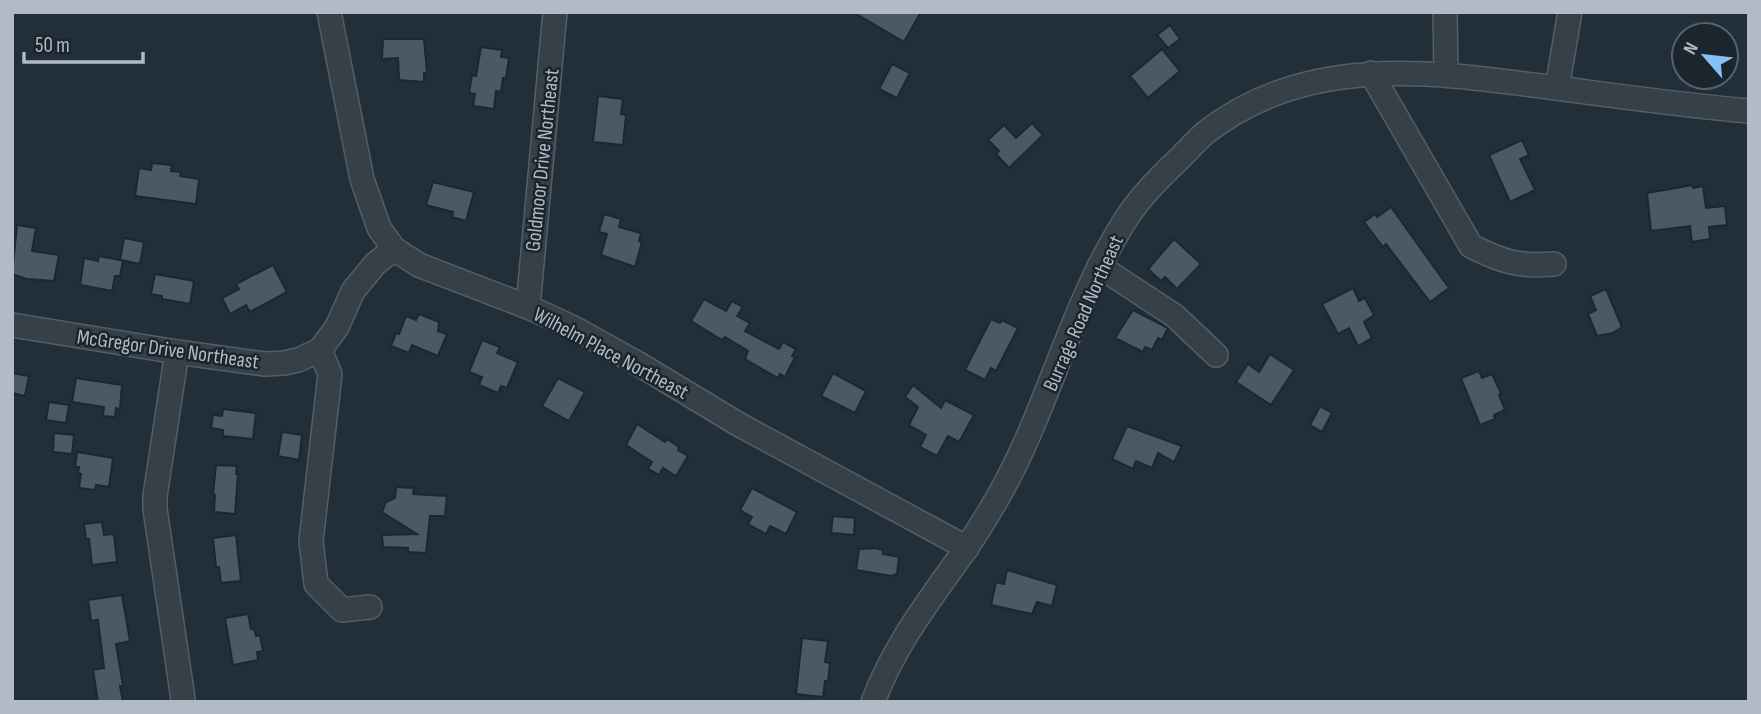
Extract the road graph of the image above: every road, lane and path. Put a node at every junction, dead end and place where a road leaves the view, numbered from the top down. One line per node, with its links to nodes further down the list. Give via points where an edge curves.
1 (329, 12): 9 (street, Wilhelm Place Northeast, via 362,178 379,228)
2 (555, 12): 12 (street, Goldmoor Drive Northeast)
3 (1445, 12): 6 (street)
4 (1570, 12): 7 (street)
5 (1371, 73): 6 (street, Burrage Road Northeast); 10 (street, via 1471,246 1527,267); 11 (street, Burrage Road Northeast, via 1290,88 1247,106 1205,133 1142,197)
6 (1446, 75): 7 (street, Burrage Road Northeast)
7 (1557, 88): 8 (street, Burrage Road Northeast)
8 (1749, 111)
9 (394, 249): 12 (street, Wilhelm Place Northeast, via 419,265); 14 (street, via 353,290 337,327)
10 (1554, 264)
11 (1100, 266): 16 (street, via 1175,316); 17 (street, Burrage Road Northeast, via 1021,452)
12 (528, 307): 17 (street, Wilhelm Place Northeast, via 616,351 738,424)
13 (12, 325): 15 (street, McGregor Drive Northeast)
14 (320, 350): 15 (street, McGregor Drive Northeast, via 298,360 265,364); 18 (street, via 330,374 312,541 316,584 342,610)
15 (177, 352): 19 (street, via 155,509)
16 (1216, 355)
17 (967, 548): 20 (street, Burrage Road Northeast, via 897,651)
18 (370, 607)
19 (183, 699)
20 (873, 702)

